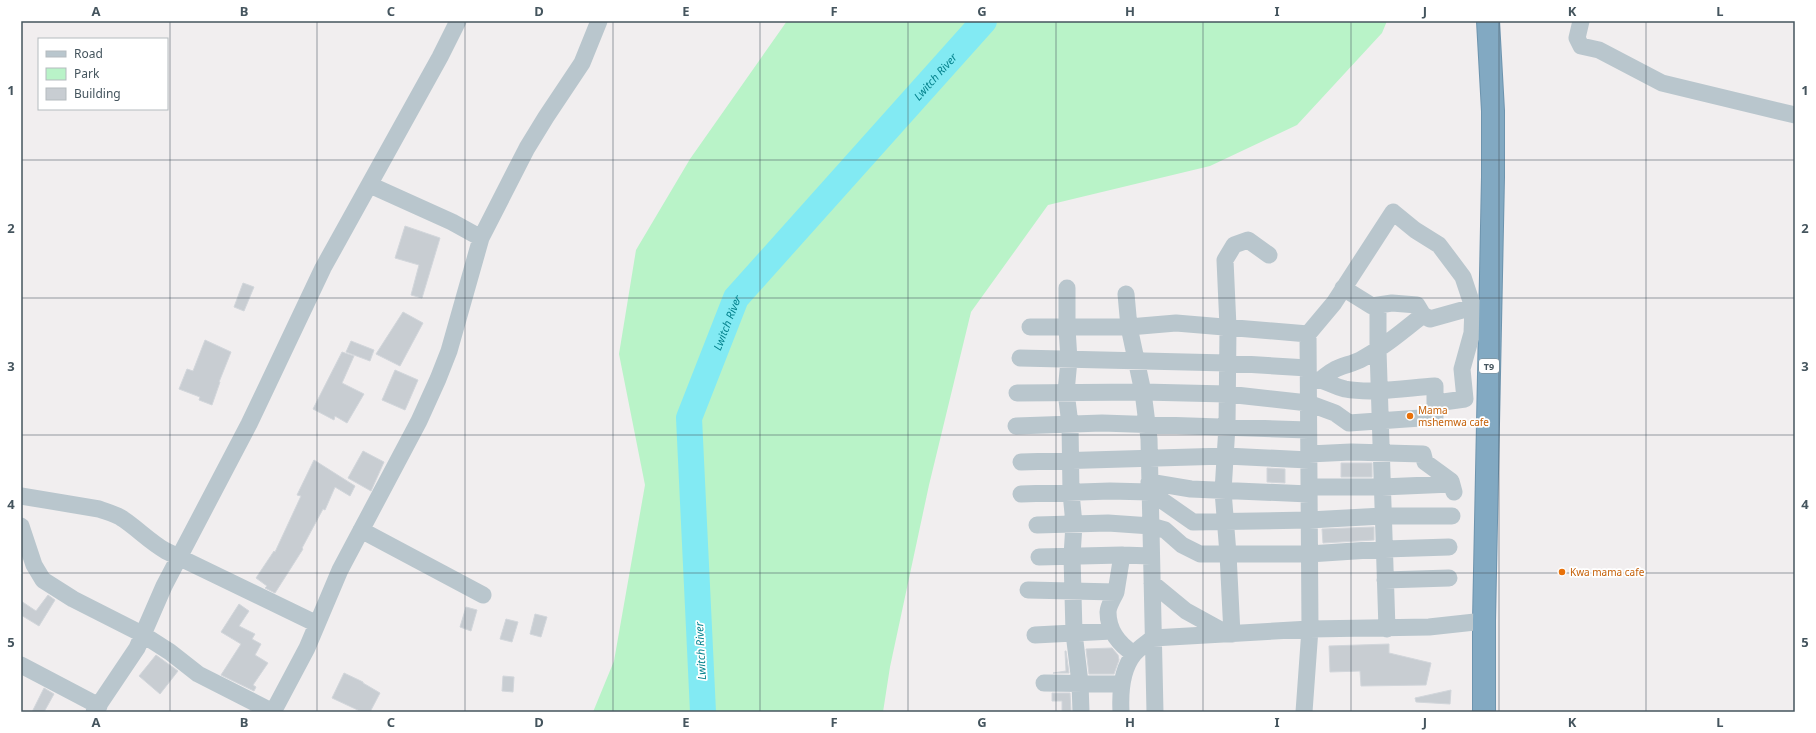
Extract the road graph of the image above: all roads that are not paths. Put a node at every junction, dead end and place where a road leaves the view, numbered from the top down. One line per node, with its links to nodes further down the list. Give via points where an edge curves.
1 (458, 21): 6 (street)
2 (599, 21): 7 (street, via 582,63 523,155)
3 (1488, 21): 13 (highway, T9, via 1494,177)
4 (1581, 21): 5 (street, via 1577,38 1581,46 1598,50 1662,83)
5 (1795, 115)
6 (370, 185): 7 (street); 69 (street, via 323,268 249,424)
7 (481, 238): 60 (street, via 449,351 438,379 419,421)
8 (1268, 255): 17 (street, via 1248,240 1234,245 1225,260)
9 (1067, 288): 18 (street)
10 (1343, 288): 12 (street, via 1372,306); 13 (street, via 1393,212 1439,246 1463,277); 19 (street)
11 (1126, 294): 16 (street)
12 (1378, 305): 14 (street, via 1417,305); 20 (street)
13 (1481, 309): 14 (street, via 1430,319); 32 (street, via 1462,369 1465,399); 77 (highway, T9, via 1488,476)
14 (1423, 315): 20 (street)
15 (1030, 327): 18 (street)
16 (1129, 327): 17 (street, via 1176,323); 18 (street); 23 (street)
17 (1228, 327): 19 (street); 24 (street)
18 (1067, 328): 22 (street)
19 (1308, 334): 25 (street)
20 (1378, 350): 25 (street, via 1345,367); 26 (street)
21 (1020, 358): 22 (street)
22 (1069, 360): 23 (street); 27 (street)
23 (1136, 361): 24 (street); 28 (street)
24 (1227, 363): 25 (street); 30 (street)
25 (1313, 376): 26 (street, via 1344,388); 31 (street)
26 (1379, 390): 32 (street, via 1434,386); 33 (street)
27 (1066, 392): 28 (street); 29 (street); 34 (street)
28 (1143, 392): 30 (street); 35 (street)
29 (1017, 393)
30 (1227, 394): 31 (street); 37 (street)
31 (1308, 403): 33 (street, via 1334,413 1349,423); 38 (street)
32 (1436, 403): 33 (street, via 1435,417)
33 (1381, 422): 39 (street)
34 (1070, 424): 35 (street); 36 (street); 43 (street)
35 (1148, 425): 37 (street); 42 (street)
36 (1016, 426)
37 (1228, 426): 38 (street); 40 (street)
38 (1308, 430): 41 (street)
39 (1382, 452): 41 (street); 46 (street); 46 (street, via 1423,454 1425,462 1451,480 1453,488)
40 (1226, 456): 41 (street); 42 (street); 47 (street)
41 (1309, 457): 48 (street)
42 (1150, 458): 43 (street); 45 (street)
43 (1070, 461): 44 (street); 49 (street)
44 (1021, 462)
45 (1150, 487): 47 (street); 49 (street); 55 (street, via 1193,522); 59 (street)
46 (1382, 488): 48 (street); 52 (street)
47 (1223, 490): 48 (street); 55 (street)
48 (1309, 490): 54 (street)
49 (1071, 493): 50 (street); 56 (street)
50 (1021, 494)
51 (21, 496): 69 (street, via 111,513 122,518 156,546)
52 (1383, 516): 53 (street); 54 (street); 62 (street)
53 (1452, 516)
54 (1309, 520): 55 (street); 64 (street)
55 (1225, 521): 63 (street)
56 (1074, 524): 57 (street); 59 (street); 66 (street)
57 (1037, 525)
58 (21, 526): 83 (street, via 34,565 43,580 73,599)
59 (1151, 526): 63 (street, via 1165,530 1182,545 1200,554); 67 (street)
60 (361, 530): 76 (street); 78 (street, via 340,570)
61 (1449, 547): 62 (street)
62 (1385, 549): 64 (street); 71 (street)
63 (1228, 554): 64 (street); 84 (street)
64 (1310, 554): 79 (street)
65 (1122, 555): 66 (street); 67 (street); 75 (street)
66 (1072, 556): 68 (street); 74 (street)
67 (1151, 556): 72 (street)
68 (1039, 557)
69 (179, 558): 78 (street); 83 (street)
70 (1449, 578): 71 (street)
71 (1385, 580): 80 (street)
72 (1152, 583): 84 (street, via 1186,611); 86 (street)
73 (1028, 590): 74 (street)
74 (1073, 590): 75 (street); 82 (street)
75 (1116, 592): 81 (street, via 1108,611)
76 (483, 595)
77 (1484, 621): 80 (street, via 1429,628); 98 (highway, T9)
78 (317, 624): 93 (street)
79 (1310, 629): 80 (street); 84 (street); 97 (street)
80 (1387, 629)
81 (1112, 631): 82 (street); 87 (street, via 1123,646)
82 (1074, 633): 85 (street); 90 (street)
83 (142, 634): 92 (street, via 137,648); 93 (street, via 198,674)
84 (1230, 634): 86 (street)
85 (1035, 635)
86 (1153, 638): 87 (street); 96 (street)
87 (1134, 654): 91 (street, via 1124,670)
88 (21, 665): 92 (street)
89 (1044, 683): 90 (street)
90 (1080, 683): 91 (street); 94 (street)
91 (1122, 684): 95 (street)
92 (97, 709)
93 (273, 712)
94 (1081, 712)
95 (1121, 712)
96 (1155, 712)
97 (1304, 712)
98 (1484, 712)

